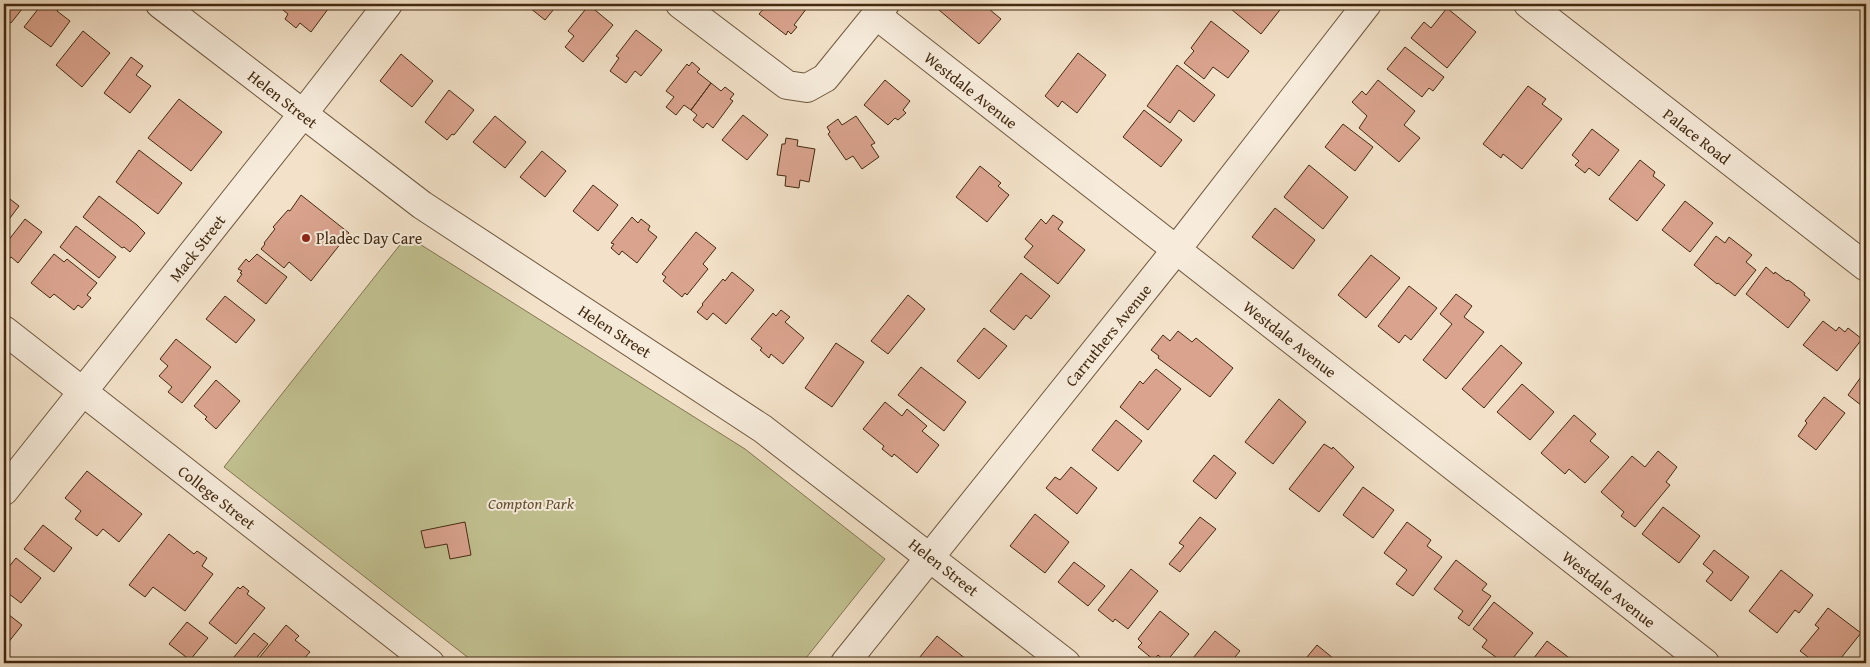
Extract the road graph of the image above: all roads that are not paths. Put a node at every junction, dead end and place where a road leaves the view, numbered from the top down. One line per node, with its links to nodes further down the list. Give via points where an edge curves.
1 (160, 4): 7 (street, Helen Street)
2 (388, 4): 7 (street, Mack Street)
3 (680, 4): 6 (street, via 787,85 808,88 825,78)
4 (1366, 4): 8 (street, Carruthers Avenue)
5 (1528, 4): 9 (street, Palace Road)
6 (880, 10): 8 (street, Westdale Avenue)
7 (302, 115): 11 (street, Mack Street); 13 (street, Helen Street, via 422,205 763,429)
8 (1176, 250): 13 (street, Carruthers Avenue); 17 (street, Westdale Avenue)
9 (1866, 268)
10 (4, 330): 11 (street, College Street)
11 (83, 392): 12 (street, Mack Street); 14 (street, College Street)
12 (4, 491)
13 (930, 557): 15 (street, Carruthers Avenue); 16 (street, Helen Street)
14 (430, 663)
15 (845, 663)
16 (1066, 663)
17 (1705, 663)

